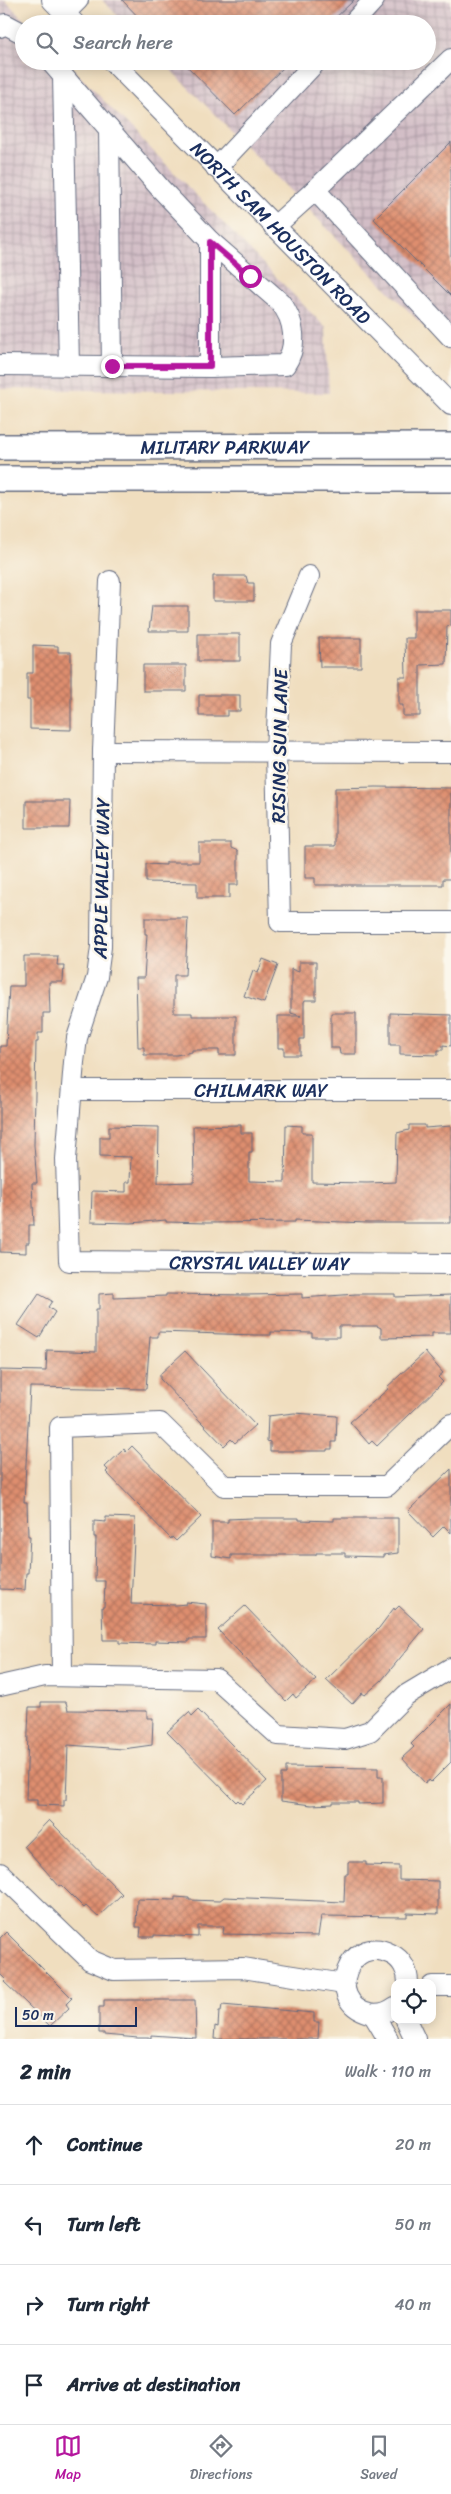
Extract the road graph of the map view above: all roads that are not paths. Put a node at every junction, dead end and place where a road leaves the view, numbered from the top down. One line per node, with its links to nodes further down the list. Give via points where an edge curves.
1 (374, 0): 2 (street)
2 (360, 15)
3 (0, 28): 4 (street, via 5,24)
4 (15, 29)
5 (451, 59): 12 (street)
6 (57, 70): 17 (street)
7 (58, 70): 10 (street)
8 (121, 70): 11 (street, NORTH SAM HOUSTON ROAD)
9 (309, 70): 11 (street)
10 (109, 129): 14 (street); 18 (street)
11 (216, 168): 13 (street, NORTH SAM HOUSTON ROAD)
12 (315, 190): 13 (street); 15 (street)
13 (274, 227): 20 (street, NORTH SAM HOUSTON ROAD)
14 (210, 242): 19 (street); 19 (street, via 280,302 289,313 294,334 292,355 285,365)
15 (451, 337)
16 (0, 365): 17 (street)
17 (69, 366): 18 (street)
18 (112, 366): 19 (street)
19 (210, 366)
20 (449, 397)
21 (451, 446): 22 (main road, MILITARY PARKWAY)
22 (0, 447)
23 (0, 479): 24 (main road, MILITARY PARKWAY)
24 (451, 479)
25 (309, 576): 28 (street, RISING SUN LANE, via 281,644)
26 (110, 581): 27 (street, APPLE VALLEY WAY)
27 (103, 751): 28 (street); 31 (street, APPLE VALLEY WAY, via 101,947 97,977 77,1038)
28 (276, 752): 29 (street); 30 (street, RISING SUN LANE, via 280,922)
29 (451, 752)
30 (451, 922)
31 (72, 1090): 32 (street, CHILMARK WAY); 33 (street, APPLE VALLEY WAY, via 66,1159)
32 (451, 1090)
33 (69, 1261): 34 (street, CRYSTAL VALLEY WAY)
34 (451, 1264)
35 (451, 1424): 37 (street, via 388,1486 224,1486 160,1423 60,1427)
36 (451, 1668): 37 (street, via 406,1695 370,1731 345,1739 278,1735 216,1679)
37 (62, 1676): 38 (street, via 45,1676)
38 (0, 1686)
39 (0, 1873): 41 (street, via 90,1960 114,1970 243,1968)
40 (407, 1979): 41 (street, via 406,1970 394,1955 375,1950 352,1960)
41 (344, 1984): 45 (street, via 356,2007)
42 (436, 1986): 43 (street)
43 (451, 1986)
44 (391, 2009): 45 (street)
45 (373, 2014): 47 (street)
46 (408, 2024): 48 (street)
47 (388, 2039)
48 (415, 2039)

